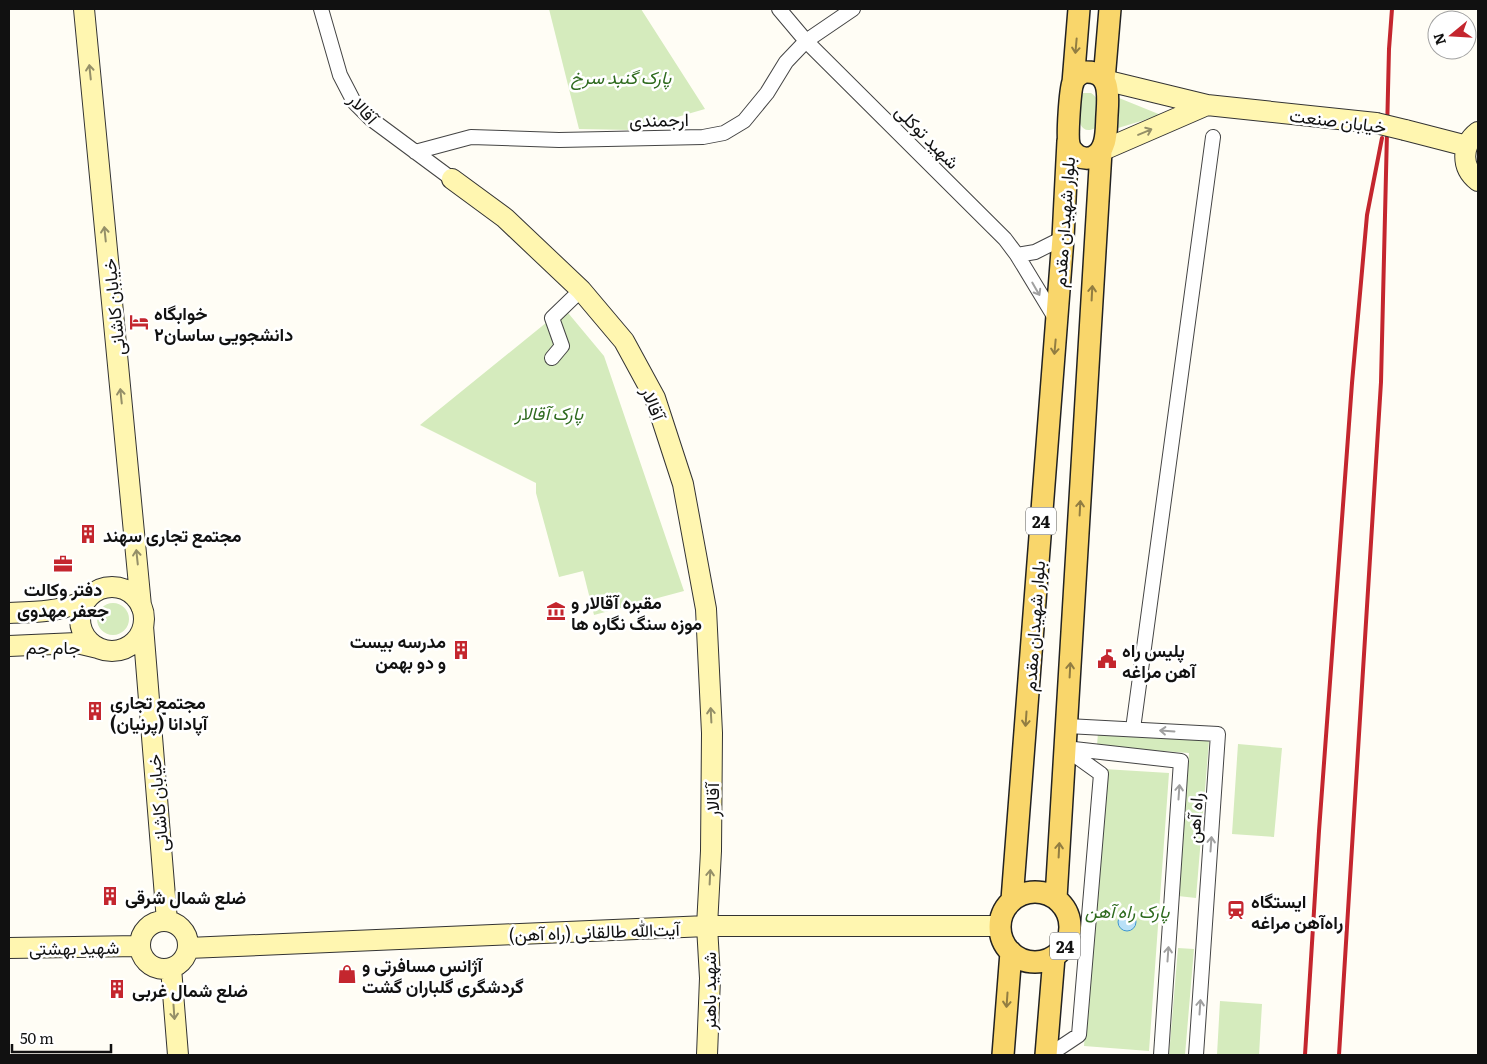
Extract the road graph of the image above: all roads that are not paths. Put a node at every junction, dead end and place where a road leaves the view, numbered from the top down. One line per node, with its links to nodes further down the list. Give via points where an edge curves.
1 (84, 9): 24 (street, خیابان کاشانی, one-way to 1)
2 (320, 9): 15 (street, آقالار, via 340,75 354,102)
3 (779, 9): 7 (street, شهید توکلی)
4 (853, 9): 7 (street, ارجمندی)
5 (1079, 9): 9 (main road, 24, one-way to 9)
6 (1110, 9): 8 (main road, 24)
7 (806, 41): 15 (street, ارجمندی, via 786,62 744,121 724,133 703,137 568,140 471,137); 19 (street, شهید توکلی, via 1005,238)
8 (1104, 80): 9 (main road, via 1096,73 1084,72); 10 (street, خیابان صنعت); 14 (main road, 24, via 1108,93 1105,140)
9 (1073, 83): 13 (main road, 24)
10 (1207, 105): 12 (street, خیابان صنعت, bridge, via 1376,123); 14 (street, خیابان صنعت, one-way to 10)
11 (1213, 137): 30 (street)
12 (1473, 139): 17 (street, via 1465,152 1465,162)
13 (1068, 141): 14 (main road, via 1073,152 1083,158); 18 (main road, بلوار شهیدان مقدم / 24)
14 (1101, 151): 29 (main road, بلوار شهیدان مقدم / 24, one-way to 14)
15 (415, 152): 16 (street, آقالار)
16 (452, 180): 20 (street, آقالار, via 505,218)
17 (1478, 181)
18 (1063, 238): 19 (street, via 1034,252); 21 (main road, بلوار شهیدان مقدم / 24)
19 (1017, 255): 21 (street, شهید توکلی, one-way to 21)
20 (581, 290): 22 (street, via 552,318 562,346); 35 (street, آقالار, one-way to 20, via 712,732 706,609 682,484 655,398 624,341)
21 (1057, 322): 33 (main road, بلوار شهیدان مقدم / 24, one-way to 33)
22 (552, 358)
23 (85, 601): 24 (street, via 92,593 112,586 129,592); 25 (street, جام جم, via 47,612); 28 (street, via 80,611 82,632)
24 (141, 606): 26 (street)
25 (9, 613)
26 (143, 626): 28 (street, via 139,637 125,648 108,651); 34 (street, خیابان کاشانی)
27 (9, 646): 28 (street, جام جم, via 77,644)
28 (98, 648)
29 (1067, 726): 30 (street, راه آهن); 31 (main road, بلوار شهیدان مقدم / 24)
30 (1133, 729): 49 (street, راه آهن, one-way to 30, via 1218,734)
31 (1065, 748): 32 (main road, بلوار شهیدان مقدم / 24, one-way to 31); 47 (street, via 1101,774 1079,1035); 48 (street, راه آهن, one-way to 31, via 1182,761)
32 (1056, 898): 33 (main road, via 1029,892); 41 (main road, 24, via 1064,907 1071,929 1068,941)
33 (1012, 900): 36 (main road, 24)
34 (167, 920): 37 (street, via 150,924 144,930); 39 (street, via 185,933)
35 (707, 926): 36 (street, (راه آهن) آیت‌الله طالقانی); 39 (street, (راه آهن) آیت‌الله طالقانی); 45 (street, شهید باهنر, via 710,978)
36 (1000, 926): 40 (main road, via 1001,935)
37 (139, 946): 38 (street, شهید بهشتی); 42 (street, via 150,965)
38 (9, 948)
39 (188, 948): 42 (street, via 182,961)
40 (1011, 952): 41 (main road, 24, via 1027,961 1046,961); 46 (main road, one-way to 46)
41 (1054, 957): 47 (main road, 24)
42 (171, 968): 44 (street, one-way to 44)
43 (173, 1055): 44 (street)
44 (178, 1055)
45 (707, 1055)
46 (1003, 1055)
47 (1047, 1055)
48 (1161, 1055)
49 (1196, 1055)

